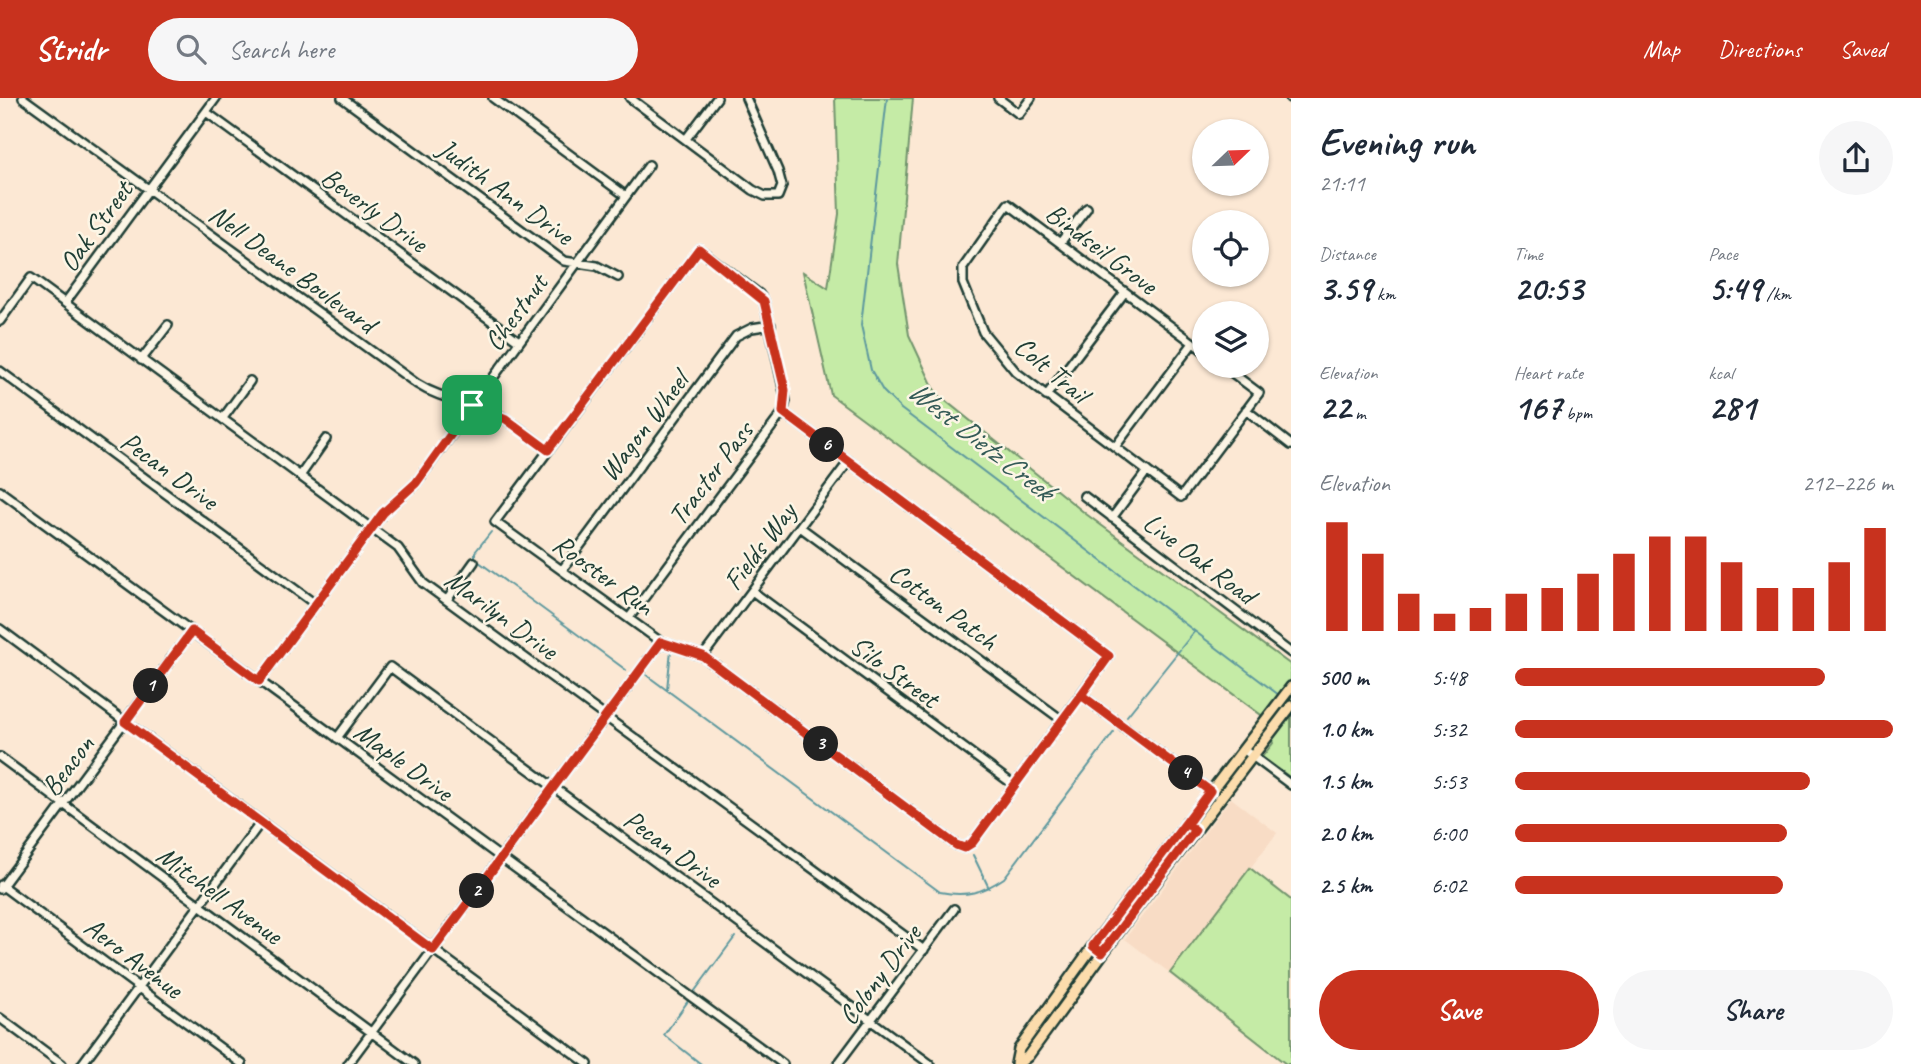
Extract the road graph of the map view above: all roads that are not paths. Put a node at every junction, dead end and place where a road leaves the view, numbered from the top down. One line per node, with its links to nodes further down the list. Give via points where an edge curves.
1 (23, 98): 13 (street, Nell Deane Boulevard)
2 (216, 98): 10 (street, Oak Street)
3 (342, 98): 18 (street, Judith Ann Drive, via 564,261)
4 (493, 98): 14 (street)
5 (717, 98): 11 (street)
6 (746, 98): 11 (street, via 778,171 782,186 778,196 753,190)
7 (998, 98): 8 (street, via 1019,114)
8 (1031, 98)
9 (632, 99): 11 (street)
10 (206, 112): 13 (street, Oak Street); 25 (street, Beverly Drive)
11 (686, 139)
12 (649, 165): 14 (street, Chestnut)
13 (149, 188): 21 (street, Oak Street); 33 (street, Nell Deane Boulevard, via 417,384)
14 (626, 196): 18 (street, Chestnut)
15 (1007, 204): 17 (street, Bindseil Grove); 32 (street, Colt Trail, via 966,260 963,283 993,346)
16 (1087, 208): 17 (street)
17 (1060, 243): 20 (street, Bindseil Grove)
18 (576, 264): 19 (street, Judith Ann Drive, via 597,266); 25 (street, Chestnut)
19 (618, 277)
20 (1125, 292): 26 (street, Bindseil Grove); 32 (street)
21 (65, 303): 22 (street, Oak Street, via 31,278); 28 (street, Marilyn Drive)
22 (0, 321)
23 (168, 325): 28 (street)
24 (771, 325): 35 (street, Tractor Pass, via 785,390); 40 (street, Tractor Pass, via 758,294 699,249); 50 (street, Wagon Wheel, via 736,336)
25 (519, 341): 33 (street, Chestnut)
26 (1192, 342)
27 (1192, 344): 39 (street)
28 (141, 360): 36 (street, Marilyn Drive)
29 (0, 371): 53 (street, Pecan Drive)
30 (1239, 378): 34 (street, via 1259,393)
31 (250, 381): 36 (street)
32 (1046, 396): 39 (street, Colt Trail)
33 (472, 405): 40 (street, Nell Deane Boulevard, via 506,419); 48 (street, Chestnut, via 416,483)
34 (1246, 410): 38 (street); 42 (street, Colt Trail, via 1181,497)
35 (783, 412): 41 (street); 54 (street, Tractor Pass)
36 (223, 418): 43 (street, Marilyn Drive)
37 (326, 439): 43 (street)
38 (1291, 445)
39 (1115, 447): 42 (street, Colt Trail)
40 (548, 450): 50 (street, Rooster Run, via 495,522)
41 (849, 461): 47 (street, Fields Way); 62 (street, via 1109,656)
42 (1147, 471): 46 (street)
43 (300, 476): 48 (street, Marilyn Drive)
44 (0, 491): 56 (street, Maple Drive)
45 (1084, 496): 46 (street, Live Oak Road)
46 (1112, 518): 58 (street, Live Oak Road)
47 (800, 527): 51 (street, Fields Way); 65 (street, Cotton Patch)
48 (372, 529): 52 (street, Marilyn Drive, via 398,548 424,583); 53 (street, Chestnut)
49 (474, 562): 52 (street)
50 (562, 570): 54 (street, Rooster Run)
51 (752, 591): 59 (street, Fields Way); 71 (street, Silo Street)
52 (447, 600): 64 (street, Marilyn Drive)
53 (315, 604): 60 (street, Chestnut)
54 (629, 618): 57 (street, Rooster Run)
55 (0, 629): 66 (street)
56 (192, 631): 60 (street, Maple Drive); 66 (street, Beacon)
57 (661, 642): 59 (street, Rooster Run); 64 (street)
58 (1291, 653)
59 (703, 656): 71 (street, Rooster Run, via 956,845 964,848 972,843)
60 (259, 681): 67 (street, Maple Drive)
61 (1291, 687): 68 (main road)
62 (1081, 695): 65 (street); 74 (street)
63 (1291, 706): 69 (main road)
64 (606, 717): 73 (street); 89 (street, Marilyn Drive)
65 (1062, 720): 71 (street)
66 (125, 722): 76 (street, Beacon); 77 (street)
67 (337, 738): 73 (street, Pecan Drive, via 390,667); 80 (street, Maple Drive)
68 (1242, 749): 69 (street); 74 (main road)
69 (1252, 756): 72 (street); 75 (main road)
70 (0, 757): 76 (street, Mitchell Avenue)
71 (1014, 785)
72 (1291, 785)
73 (554, 787): 80 (street); 95 (street, Pecan Drive)
74 (1210, 791): 75 (street); 78 (main road)
75 (1220, 798): 78 (main road)
76 (64, 805): 82 (street, Beacon); 83 (street, Mitchell Avenue)
77 (261, 822): 83 (street); 88 (street)
78 (1191, 827): 79 (main road); 81 (main road)
79 (1164, 852): 81 (main road); 85 (main road)
80 (501, 858): 88 (street); 105 (street, Maple Drive)
81 (1173, 858): 86 (main road)
82 (1, 887): 91 (street, Aero Avenue)
83 (200, 905): 91 (street); 97 (street, Mitchell Avenue)
84 (954, 909): 89 (street, Colony Drive)
85 (1121, 909): 86 (main road); 87 (main road)
86 (1130, 916): 90 (main road)
87 (1093, 946): 90 (main road); 92 (main road)
88 (433, 950): 97 (street); 104 (street)
89 (924, 950): 95 (street, Colony Drive)
90 (1102, 953): 93 (main road)
91 (139, 987): 100 (street); 101 (street, Aero Avenue)
92 (1052, 1003): 93 (main road); 96 (main road)
93 (1061, 1011): 98 (main road)
94 (0, 1018): 99 (street)
95 (870, 1021): 106 (street, Colony Drive); 107 (street, Pecan Drive)
96 (1032, 1031): 98 (main road); 108 (main road, via 1019,1049)
97 (372, 1032): 102 (street); 103 (street, Mitchell Avenue)
98 (1041, 1039): 108 (main road)
99 (62, 1064)
100 (82, 1064)
101 (242, 1064)
102 (348, 1064)
103 (414, 1064)
104 (588, 1064)
105 (783, 1064)
106 (838, 1064)
107 (930, 1064)
108 (1017, 1064)

